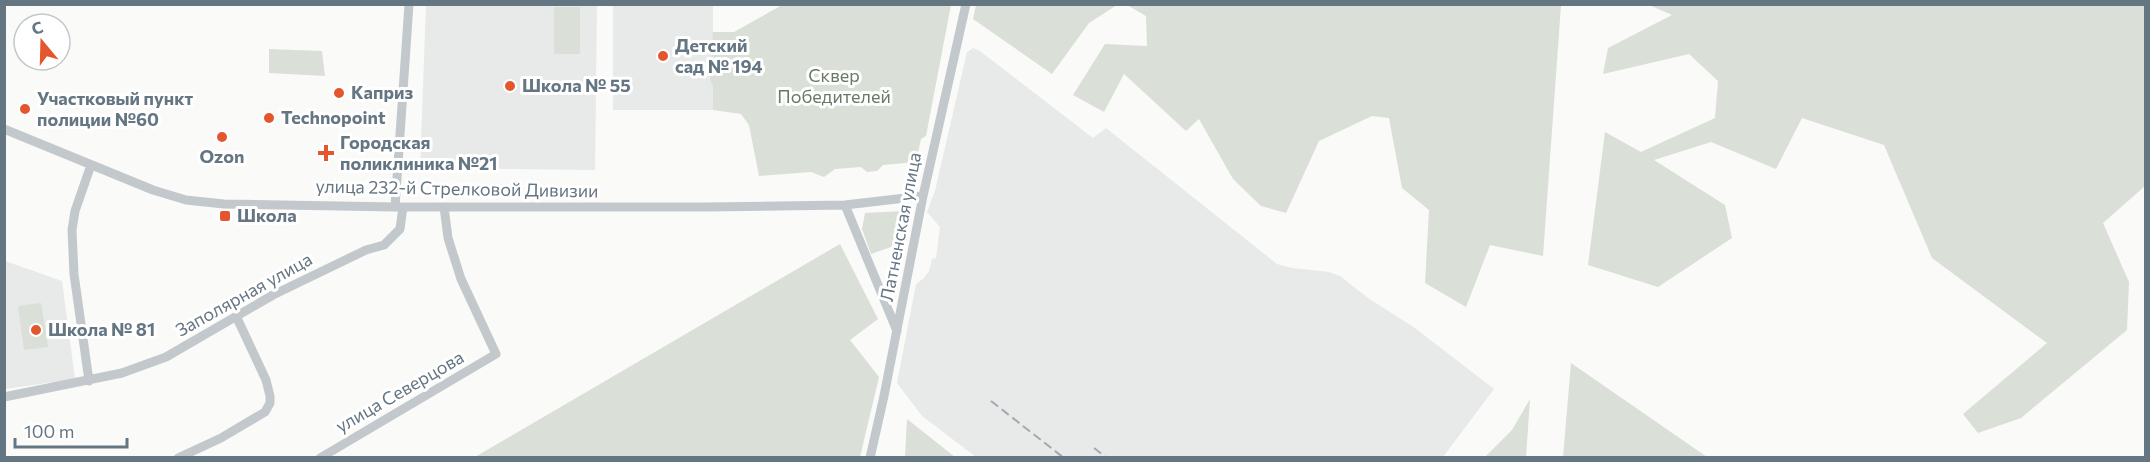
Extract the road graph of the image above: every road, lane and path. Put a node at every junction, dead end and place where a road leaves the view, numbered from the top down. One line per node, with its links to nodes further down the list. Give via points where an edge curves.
1 (409, 4): 7 (street, Заполярная улица)
2 (966, 4): 5 (street, Латненская улица)
3 (4, 129): 4 (street, улица 232-й Стрелковой Дивизии)
4 (91, 165): 7 (street, улица 232-й Стрелковой Дивизии, via 186,200); 11 (street, via 72,230)
5 (923, 196): 6 (street, улица 232-й Стрелковой Дивизии); 10 (street, Латненская улица)
6 (845, 205): 8 (street, улица 232-й Стрелковой Дивизии); 10 (street)
7 (399, 207): 8 (street, улица 232-й Стрелковой Дивизии); 9 (street, Заполярная улица, via 400,229 384,245 273,295)
8 (444, 207): 14 (street, улица Северцова, via 448,238 461,279 496,354)
9 (237, 318): 11 (street, Заполярная улица, via 166,357); 13 (street, via 266,380 270,403 265,412)
10 (897, 332): 15 (street, Латненская улица)
11 (89, 381): 12 (street, Заполярная улица)
12 (4, 397)
13 (178, 458)
14 (320, 458)
15 (870, 458)

